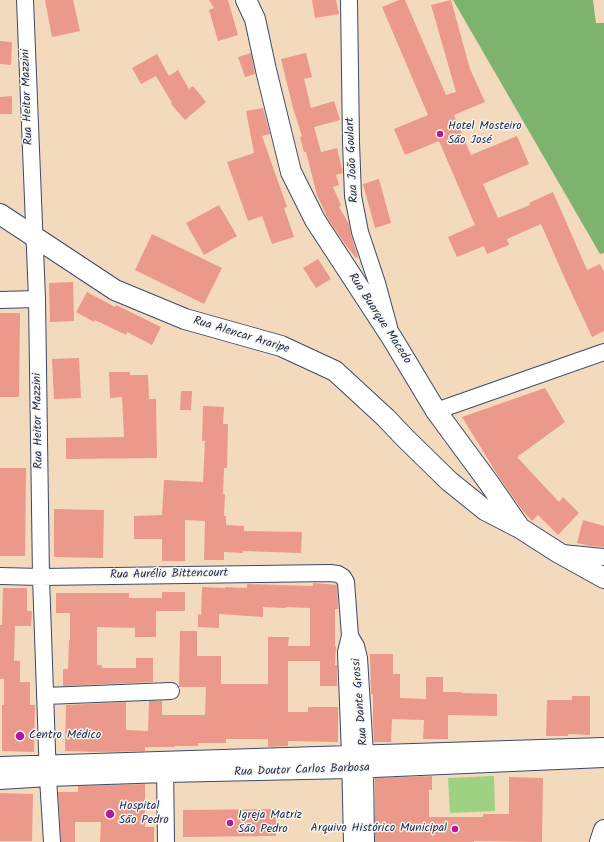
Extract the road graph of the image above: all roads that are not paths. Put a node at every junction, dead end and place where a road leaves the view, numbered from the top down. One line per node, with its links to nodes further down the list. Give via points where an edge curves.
1 (25, 0): 5 (street, Rua Heitor Mazzini)
2 (246, 0): 8 (main road, Rua Buarque Macedo, via 255,19 291,172 315,220)
3 (349, 0): 8 (street, Rua João Goulart, via 353,196 360,232)
4 (0, 214): 5 (main road, Rua Alencar Araripe)
5 (34, 236): 7 (street, Rua Heitor Mazzini); 11 (main road, Rua Alencar Araripe, via 116,290 186,319 281,346 335,371 449,481 485,510)
6 (0, 300): 7 (street)
7 (37, 300): 16 (street, Rua Heitor Mazzini)
8 (392, 338): 10 (main road, Rua Buarque Macedo)
9 (604, 352): 10 (street)
10 (436, 411): 11 (main road, Rua Buarque Macedo)
11 (520, 528): 12 (main road, Rua Buarque Macedo)
12 (559, 553): 13 (street); 17 (main road, Rua Buarque Macedo)
13 (604, 557)
14 (338, 574): 16 (street, Rua Aurélio Bittencourt); 23 (street, Rua Dante Grossi, via 346,582 350,636 356,646 358,658)
15 (0, 576): 16 (street, Rua Aurélio Bittencourt)
16 (41, 577): 19 (street, Rua Heitor Mazzini)
17 (604, 578)
18 (171, 691): 19 (street)
19 (46, 696): 26 (street, Rua Heitor Mazzini)
20 (604, 746): 21 (street, Rua Doutor Carlos Barbosa)
21 (487, 757): 22 (street, Rua Doutor Carlos Barbosa); 23 (street, Rua Doutor Carlos Barbosa)
22 (604, 759)
23 (358, 762): 25 (street, Rua Doutor Carlos Barbosa); 31 (street, Rua Dante Grossi); 32 (street, Rua Dante Grossi)
24 (0, 765): 26 (street, Rua Doutor Carlos Barbosa)
25 (165, 767): 26 (street, Rua Doutor Carlos Barbosa); 30 (street)
26 (48, 771): 27 (street, Rua Doutor Carlos Barbosa); 29 (street, Rua Heitor Mazzini)
27 (0, 781)
28 (604, 830): 33 (main road)
29 (52, 842)
30 (166, 842)
31 (352, 842)
32 (366, 842)
33 (600, 842)

